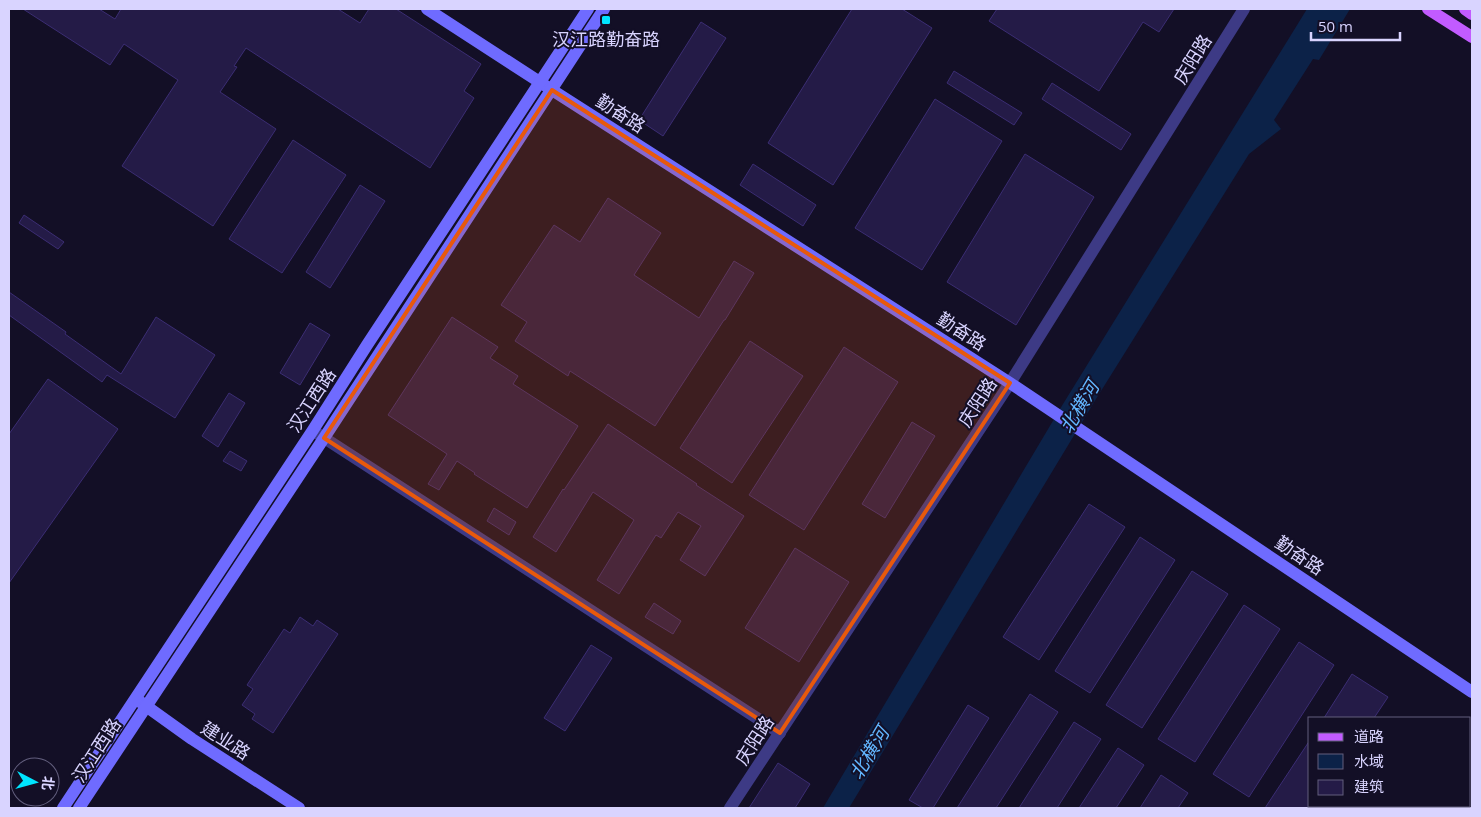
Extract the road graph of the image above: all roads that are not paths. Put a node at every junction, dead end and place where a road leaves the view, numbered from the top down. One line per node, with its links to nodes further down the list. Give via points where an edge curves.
1 (427, 9): 9 (main road, 勤奋路)
2 (588, 9): 9 (main road, 汉江西路)
3 (604, 9): 10 (main road, 汉江西路)
4 (1244, 9): 11 (street, 庆阳路)
5 (1428, 9): 8 (main road)
6 (1465, 9): 7 (main road)
7 (1472, 14)
8 (1472, 37)
9 (540, 83): 10 (main road, 勤奋路); 12 (main road, 汉江西路)
10 (552, 90): 11 (main road, 勤奋路); 13 (main road, 汉江西路)
11 (1010, 383): 14 (main road, 勤奋路); 17 (street, 庆阳路)
12 (313, 430): 13 (street); 15 (main road, 汉江西路)
13 (324, 438): 16 (main road, 汉江西路); 17 (street)
14 (1472, 692)
15 (135, 698): 16 (main road, 建业路); 18 (main road, 汉江西路)
16 (146, 706): 19 (main road, 汉江西路); 20 (main road, 建业路)
17 (780, 733): 21 (street, 庆阳路)
18 (62, 808)
19 (79, 808)
20 (299, 808)
21 (730, 808)

